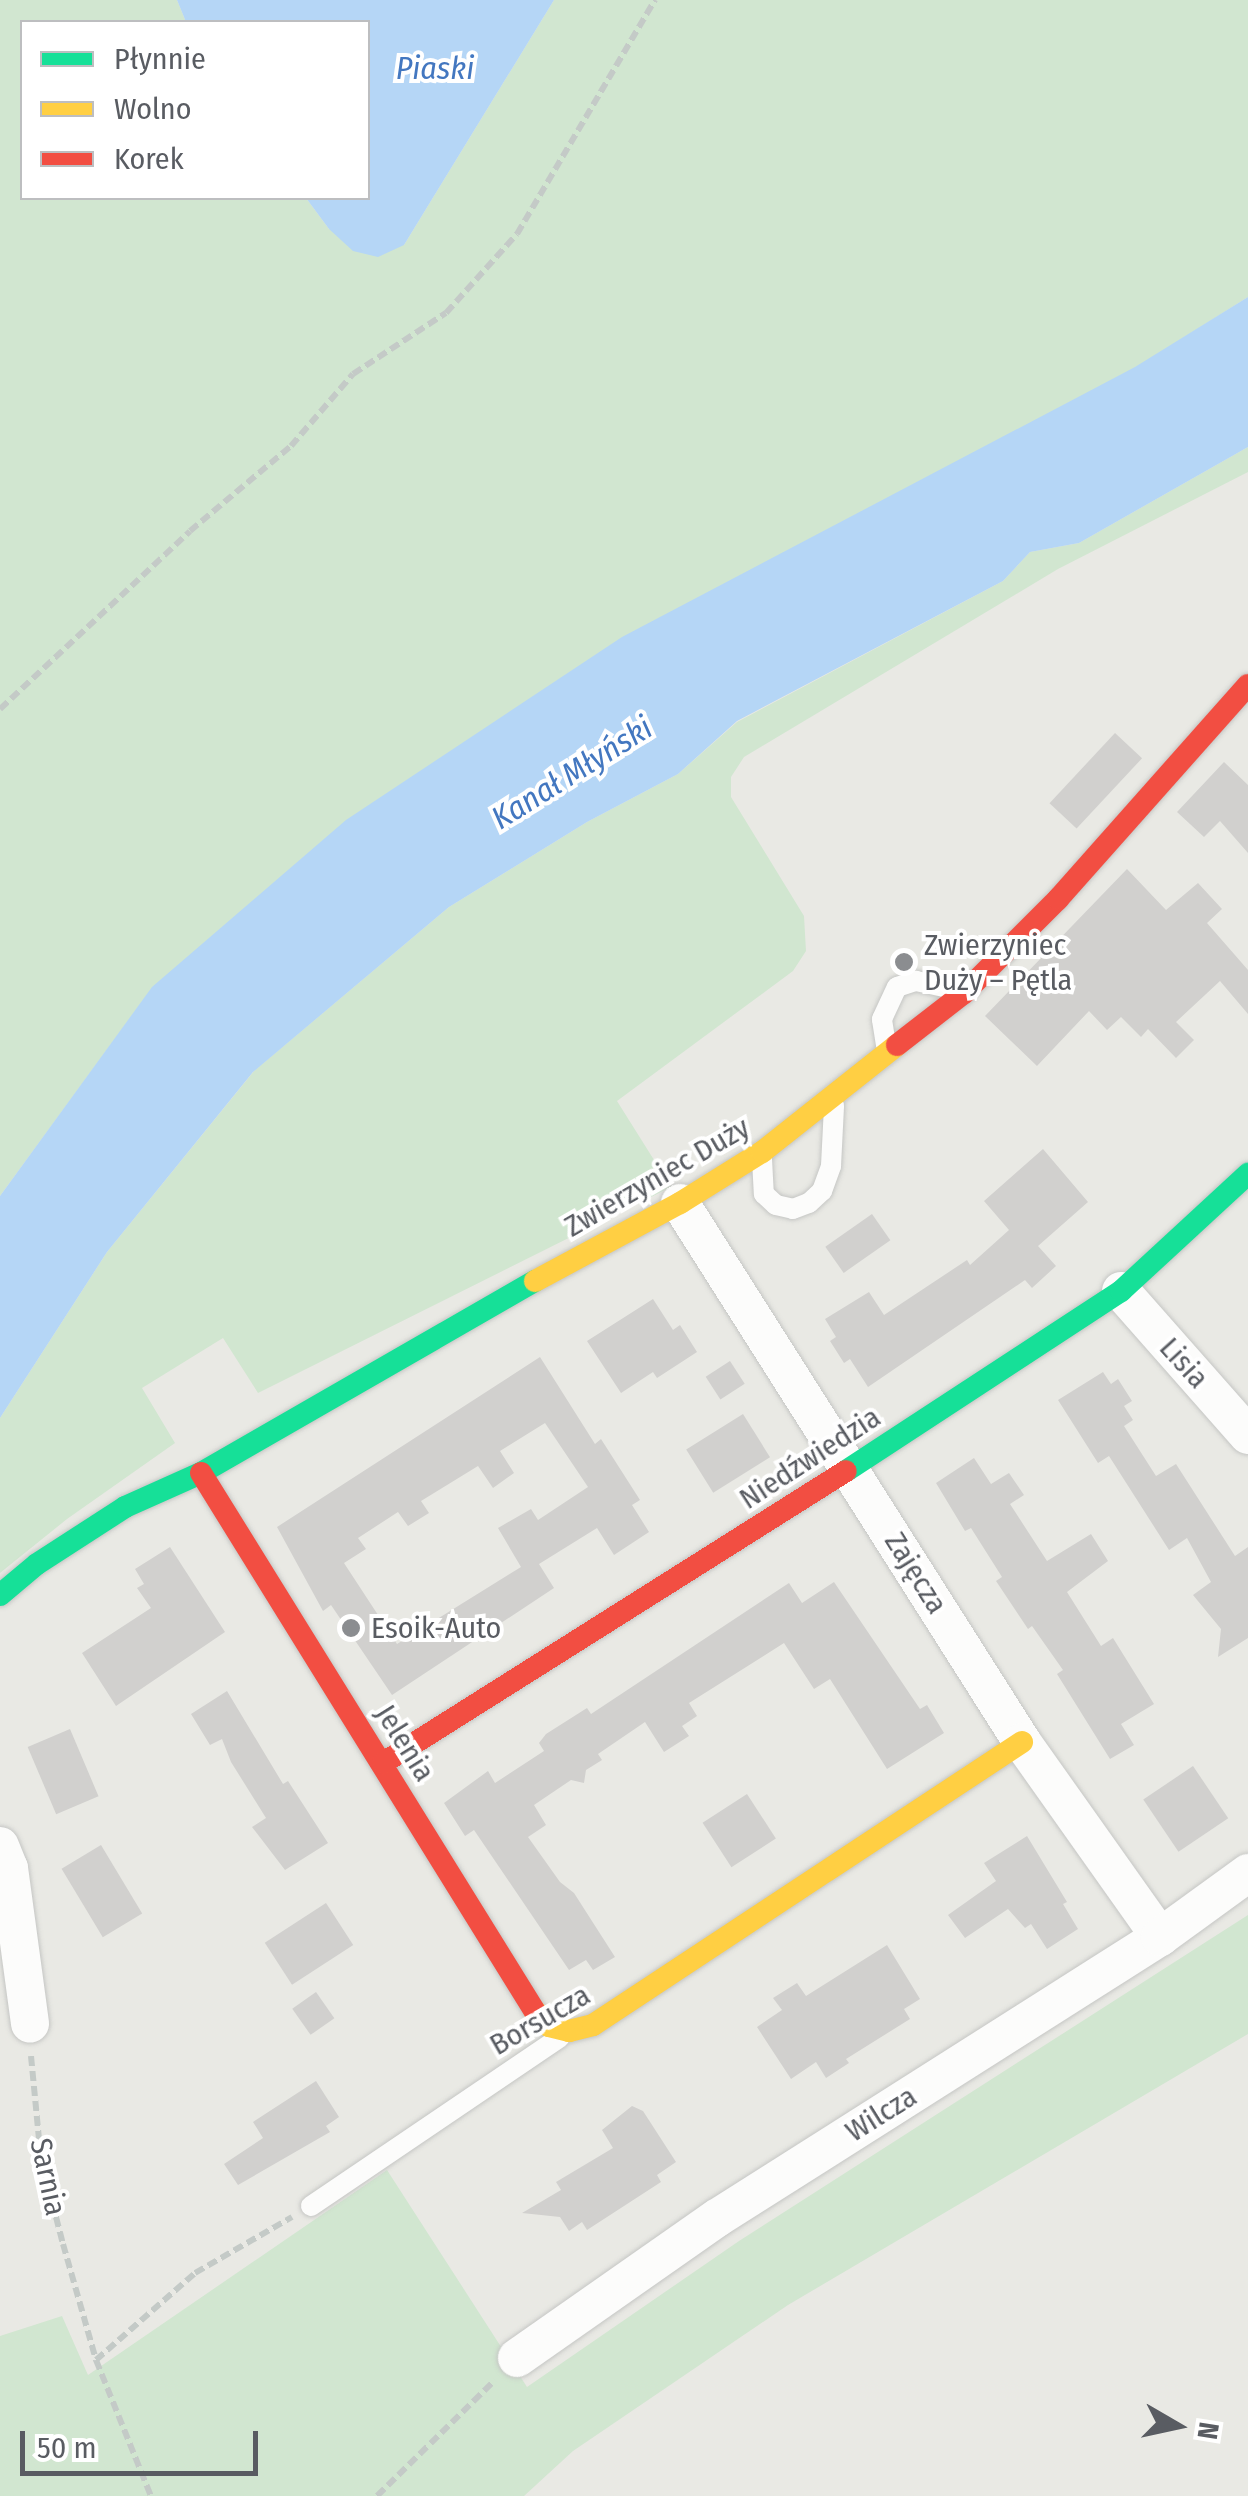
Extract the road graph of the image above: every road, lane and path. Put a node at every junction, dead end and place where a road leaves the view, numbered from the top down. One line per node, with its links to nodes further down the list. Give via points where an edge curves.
1 (655, 0): 3 (path, via 516,234 446,313 353,374 290,446)
2 (1248, 685): 4 (street, Zwierzyniec Duży, via 1058,899)
3 (0, 710)
4 (964, 992): 5 (street, Zwierzyniec Duży); 5 (lane, via 916,980 897,987 882,1019)
5 (889, 1053): 6 (street, Zwierzyniec Duży)
6 (834, 1099): 7 (street, Zwierzyniec Duży); 7 (lane, via 832,1166 810,1204 792,1209 764,1194)
7 (762, 1152): 9 (street, Zwierzyniec Duży)
8 (1248, 1174): 10 (street, Niedźwiedzia)
9 (680, 1202): 12 (street, Zajęcza); 13 (street, Zwierzyniec Duży)
10 (1120, 1290): 11 (street, Lisia); 12 (street, Niedźwiedzia)
11 (1248, 1435)
12 (850, 1468): 15 (street, Zajęcza); 16 (street, Niedźwiedzia)
13 (200, 1473): 14 (street, Zwierzyniec Duży, via 125,1508); 16 (street, Jelenia)
14 (0, 1595)
15 (1022, 1742): 19 (street, Zajęcza); 21 (street, Borsucza, via 593,2025)
16 (383, 1764): 21 (street, Jelenia, via 532,2008 549,2026)
17 (0, 1846): 20 (street, via 9,1868)
18 (1248, 1873): 19 (street, Wilcza)
19 (1160, 1937): 23 (street, Wilcza, via 717,2218)
20 (30, 2024): 24 (path, Sarnia, via 41,2159)
21 (569, 2031): 22 (lane, Borsucza)
22 (311, 2206): 24 (path, via 195,2273)
23 (517, 2358): 26 (path)
24 (96, 2360): 25 (path, Sarnia)
25 (151, 2496)
26 (376, 2496)

